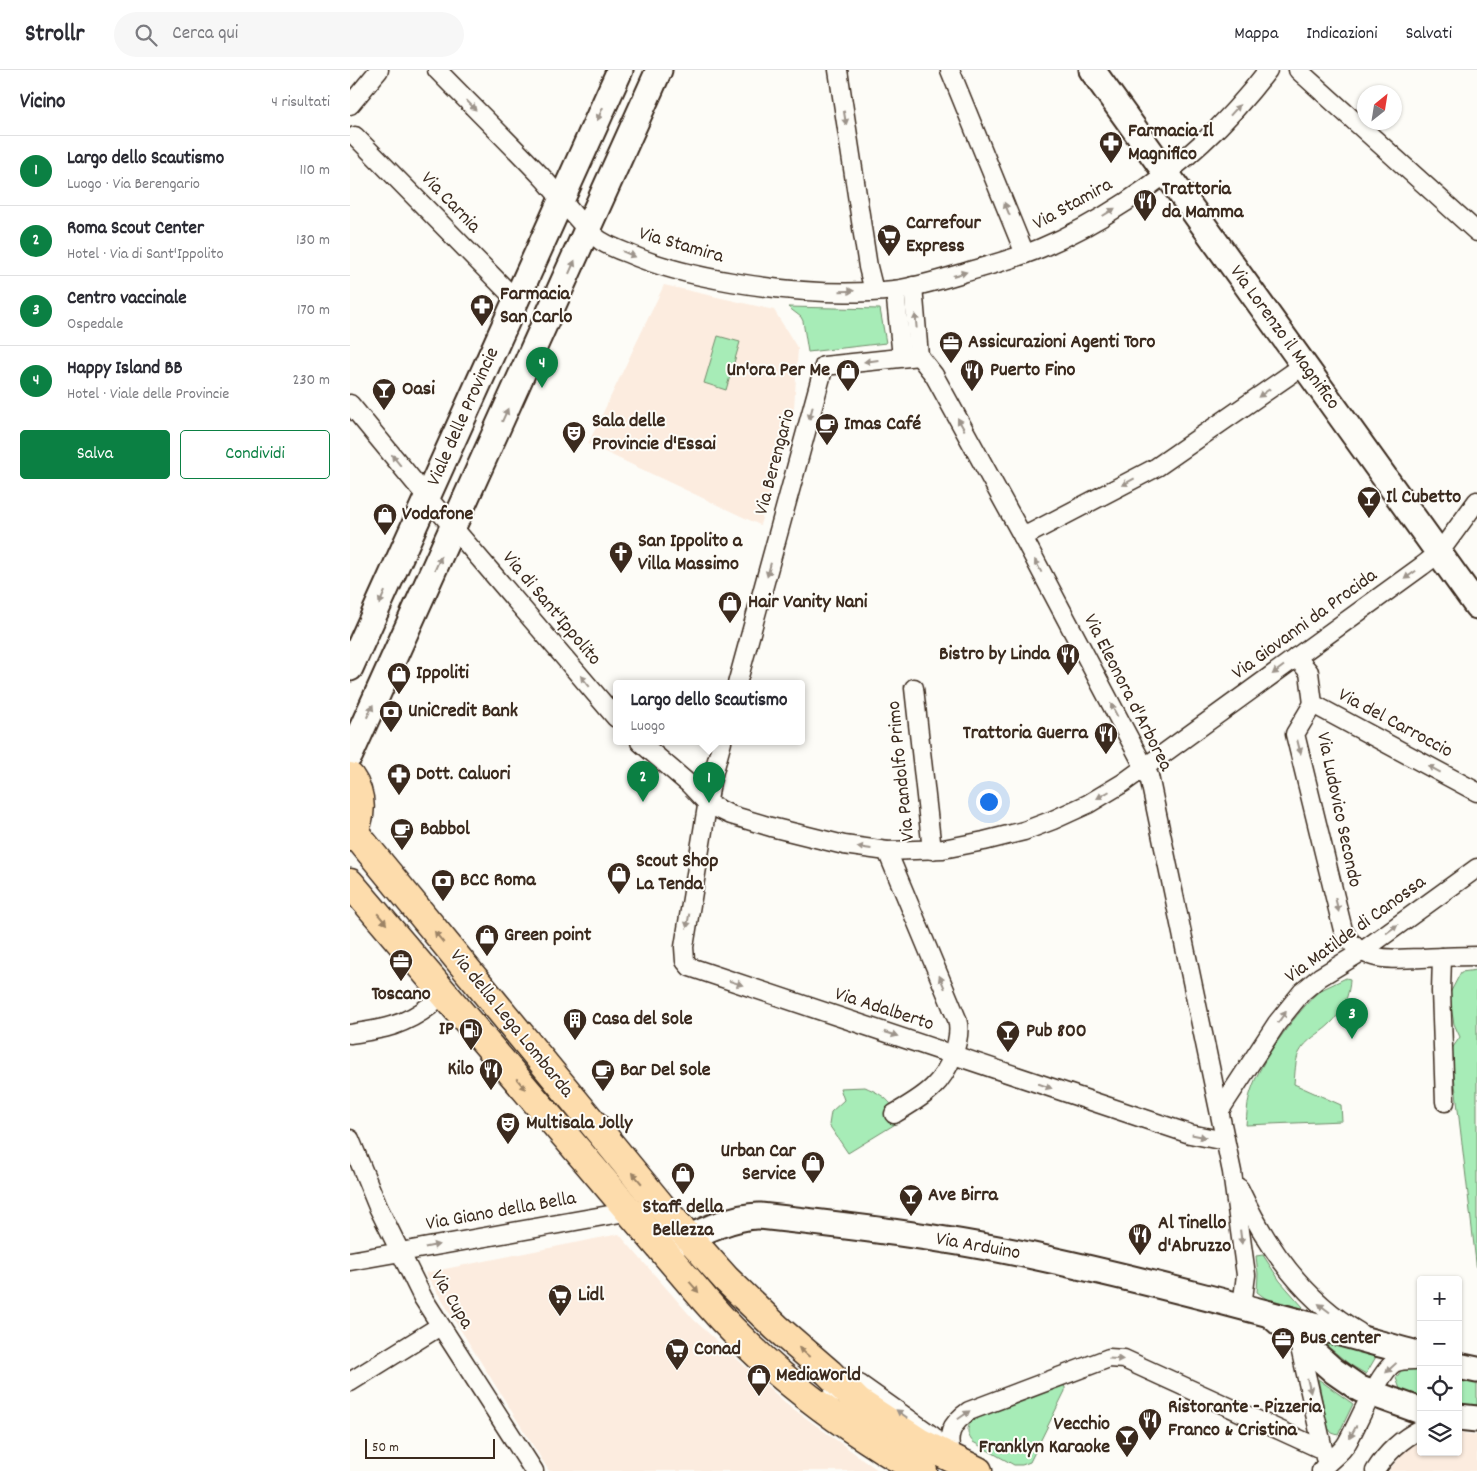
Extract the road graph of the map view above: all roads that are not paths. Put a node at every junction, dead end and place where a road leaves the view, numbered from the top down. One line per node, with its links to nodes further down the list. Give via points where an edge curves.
1 (379, 70): 10 (street)
2 (436, 70): 13 (street, one-way to 13)
3 (620, 70): 13 (street, Viale delle Provincie, one-way to 13)
4 (659, 70): 14 (street, Viale delle Provincie)
5 (838, 70): 19 (street, one-way to 19)
6 (950, 70): 16 (street, one-way to 6)
7 (1092, 70): 12 (street, Via Lorenzo il Magnifico)
8 (1268, 70): 12 (street, Via Stamira, one-way to 8, via 1223,123)
9 (1298, 70): 15 (street)
10 (350, 106)
11 (355, 136): 20 (street, Via Carnia)
12 (1165, 174): 16 (street, Via Stamira, one-way to 12, via 1081,228); 22 (street, Via Lorenzo il Magnifico)
13 (562, 199): 14 (street); 20 (street, Viale delle Provincie)
14 (588, 229): 19 (street, Via Stamira, one-way to 19, via 601,241 668,269 798,291); 26 (street, Viale delle Provincie, one-way to 14)
15 (1477, 232)
16 (1025, 254): 17 (street, Via Stamira, one-way to 16)
17 (913, 286): 18 (street, Via Stamira); 21 (street, one-way to 17)
18 (895, 290): 19 (street, Via Stamira); 21 (street)
19 (874, 291)
20 (516, 299): 24 (street, Viale delle Provincie)
21 (910, 356): 27 (street, Via Eleonora d'Arborea, one-way to 21, via 934,375); 32 (street, Via Berengario, one-way to 32, via 824,366)
22 (1304, 365): 27 (street, one-way to 27, via 1157,467); 28 (street, Via Lorenzo il Magnifico)
23 (350, 404): 24 (street, one-way to 23)
24 (428, 498): 26 (street, Viale delle Provincie); 31 (street, Viale delle Provincie, one-way to 31)
25 (1477, 501): 28 (street, Via Giovanni da Procida)
26 (453, 528): 35 (street, Via di Sant'Ippolito, one-way to 26); 38 (street, Viale delle Provincie, one-way to 26)
27 (1023, 537): 39 (street, Via Eleonora d'Arborea, one-way to 27)
28 (1439, 553): 29 (street, Via Lorenzo il Magnifico); 30 (street, Via Giovanni da Procida, one-way to 30)
29 (1477, 606)
30 (1296, 657): 34 (street, Via del Carroccio, via 1309,672); 39 (street, Via Giovanni da Procida, one-way to 39)
31 (350, 668)
32 (738, 680)
33 (914, 688): 44 (street, Via Pandolfo Primo)
34 (1313, 704): 41 (street, Via del Carroccio, one-way to 34); 48 (street, Via Ludovico Secondo, one-way to 48, via 1296,734 1343,930)
35 (613, 715)
36 (643, 745): 42 (street)
37 (721, 745): 42 (street)
38 (350, 755)
39 (1145, 769): 44 (street, one-way to 44, via 1088,804 1053,820 984,841); 55 (street, Via Eleonora d'Arborea, via 1158,816)
40 (350, 776): 43 (main road, via 360,803)
41 (1477, 792)
42 (708, 804): 45 (street, one-way to 42, via 808,838 731,815); 53 (street, Via Adalberto, one-way to 53, via 684,946 684,959 688,966)
43 (352, 835): 60 (main road, Via della Lega Lombarda, one-way to 43)
44 (932, 850): 45 (street)
45 (887, 851): 53 (street, one-way to 45, via 957,1042 957,1019)
46 (1477, 868): 48 (street, Via Matilde di Canossa, one-way to 46)
47 (351, 885): 61 (main road, Via della Lega Lombarda, one-way to 61)
48 (1361, 952): 50 (street, via 1387,959); 55 (street, Via Matilde di Canossa, one-way to 48, via 1297,997 1320,977)
49 (1477, 956): 50 (street)
50 (1442, 957): 54 (street)
51 (431, 1005): 52 (street, via 390,1027)
52 (350, 1034)
53 (953, 1054): 56 (street, via 934,1086); 58 (street, Via Adalberto, one-way to 58, via 1190,1134)
54 (1445, 1102)
55 (1220, 1110): 58 (street, Via Eleonora d'Arborea)
56 (894, 1114)
57 (350, 1140): 64 (street, Via Cupa)
58 (1225, 1141): 59 (street)
59 (1232, 1172): 66 (street, one-way to 66, via 1246,1275); 70 (street, one-way to 59, via 1341,1321 1298,1283 1267,1240)
60 (660, 1205): 61 (street, Via Giano della Bella); 62 (main road, Via della Lega Lombarda)
61 (629, 1211): 63 (main road, Via della Lega Lombarda); 64 (street, Via Giano della Bella, one-way to 61)
62 (688, 1238): 63 (street); 66 (street, Via Arduino, via 747,1217 811,1222 1026,1255); 76 (main road, Via della Lega Lombarda, one-way to 62, via 748,1301)
63 (662, 1250): 78 (main road, Via della Lega Lombarda, one-way to 78, via 740,1338)
64 (399, 1252): 65 (street, Via Giano della Bella); 68 (street, Via Cupa)
65 (350, 1261)
66 (1242, 1306): 67 (street, Via Arduino)
67 (1267, 1313): 69 (street); 70 (street, Via Arduino)
68 (440, 1326): 75 (street); 86 (street, Via Cupa)
69 (1298, 1339): 77 (street, via 1342,1377); 85 (street, one-way to 85)
70 (1379, 1343): 71 (street, Via Arduino)
71 (1417, 1353)
72 (1417, 1360): 77 (street, one-way to 77, via 1392,1364)
73 (1462, 1367): 74 (street)
74 (1477, 1370)
75 (350, 1382)
76 (841, 1384): 78 (street); 84 (main road, Via della Lega Lombarda, one-way to 76, via 880,1418 853,1398)
77 (1372, 1394): 79 (street); 85 (street, one-way to 85, via 1343,1449 1335,1457)
78 (823, 1409): 83 (main road, Via della Lega Lombarda)
79 (1417, 1410)
80 (1462, 1417): 81 (street)
81 (1477, 1419)
82 (1417, 1431): 90 (street, via 1395,1445)
83 (885, 1450): 87 (street); 88 (main road, Via della Lega Lombarda)
84 (952, 1458): 85 (street, one-way to 85, via 949,1446 951,1430 969,1412 1114,1358 1150,1370); 89 (main road, Via della Lega Lombarda)
85 (1323, 1461)
86 (534, 1471)
87 (912, 1471)
88 (923, 1471)
89 (978, 1471)
90 (1375, 1471)

